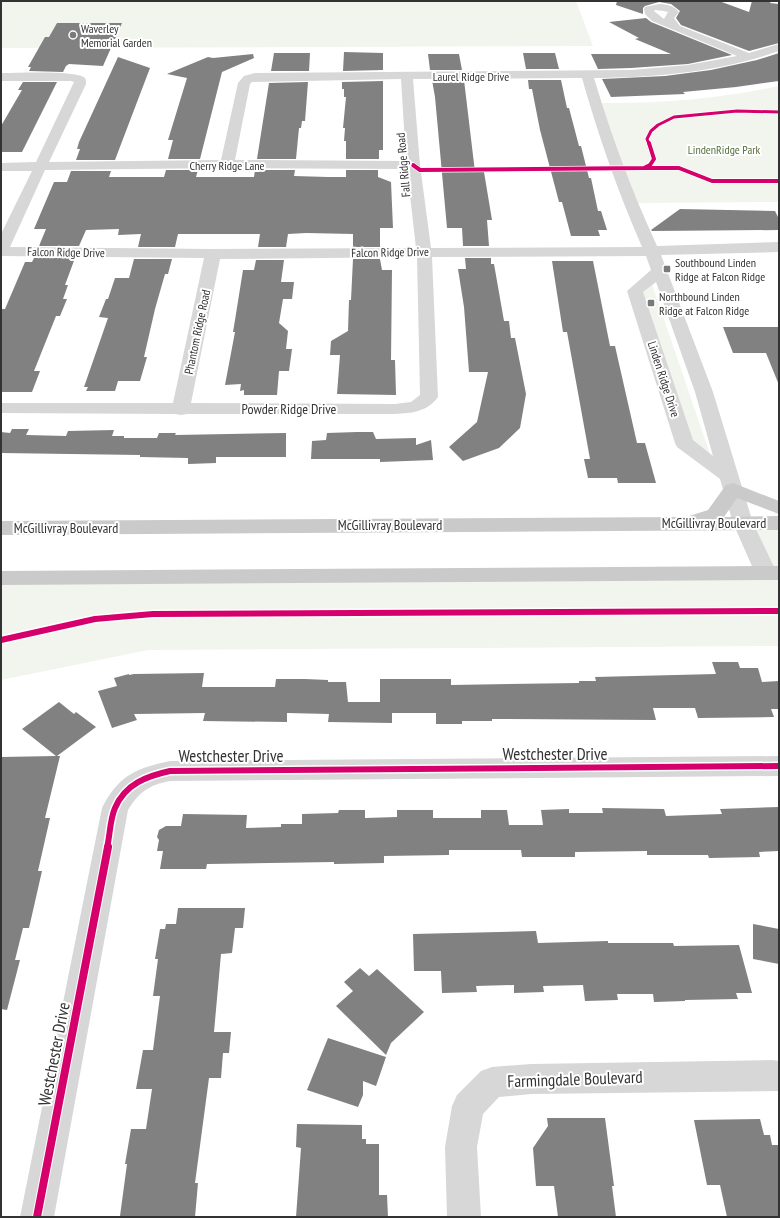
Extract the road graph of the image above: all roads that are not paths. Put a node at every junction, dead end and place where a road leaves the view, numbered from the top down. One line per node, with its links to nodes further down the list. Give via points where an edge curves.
1 (676, 28): 3 (street)
2 (779, 47): 3 (street, Laurel Ridge Drive)
3 (748, 57): 4 (street, Laurel Ridge Drive, via 724,64 678,71)
4 (587, 75): 5 (street, Laurel Ridge Drive); 13 (street, via 630,203)
5 (407, 76): 7 (street, Laurel Ridge Drive, via 266,76 248,79 244,83); 8 (street, Fall Ridge Road)
6 (1, 77): 9 (street, via 61,77 80,80)
7 (227, 164): 8 (street, Cherry Ridge Lane); 9 (street, Cherry Ridge Lane)
8 (413, 165): 14 (street, Fall Ridge Road)
9 (42, 166): 10 (street, Cherry Ridge Lane); 12 (street)
10 (1, 167)
11 (779, 247): 13 (street, Falcon Ridge Drive)
12 (1, 250): 15 (street, Falcon Ridge Drive)
13 (652, 251): 14 (street, Falcon Ridge Drive); 16 (street)
14 (424, 252): 15 (street, Falcon Ridge Drive); 18 (street, Powder Ridge Drive, via 430,395 416,406 395,409)
15 (213, 254): 18 (street, Phantom Ridge Road)
16 (659, 272): 19 (street, via 704,392); 19 (street, Linden Ridge Drive, via 635,292 684,443)
17 (1, 408): 18 (street, Powder Ridge Drive)
18 (181, 410)
19 (732, 483): 20 (main road); 21 (main road, via 715,515); 22 (street)
20 (779, 508)
21 (689, 523): 22 (main road, McGillivray Boulevard); 24 (main road, McGillivray Boulevard)
22 (743, 523): 23 (main road, McGillivray Boulevard); 25 (street)
23 (779, 523)
24 (1, 528)
25 (772, 573): 26 (main road)
26 (1, 578)
27 (779, 766): 29 (street, Westchester Drive, via 170,771 149,775 135,782 115,808)
28 (779, 1076): 30 (street, Farmingdale Boulevard, via 531,1079 492,1082 468,1106 461,1147)
29 (37, 1217)
30 (464, 1217)

